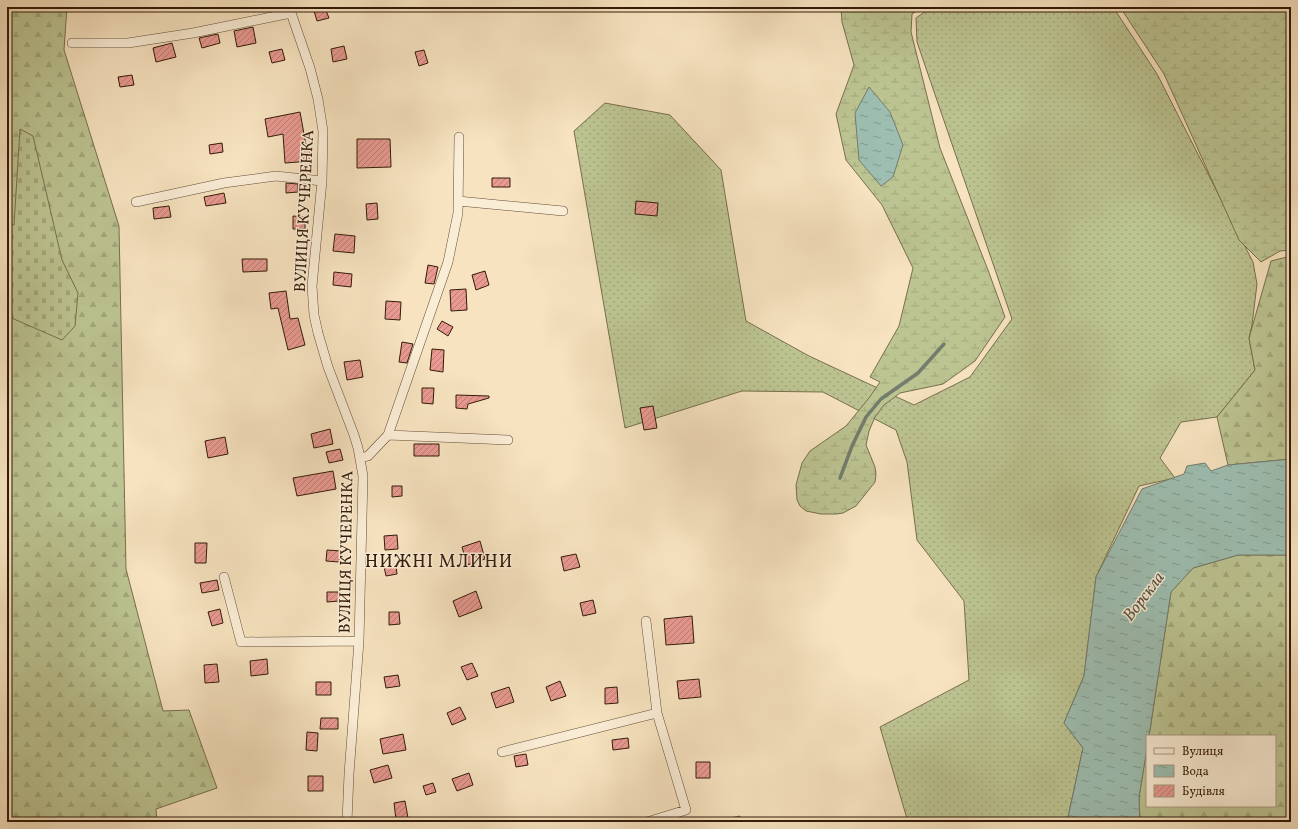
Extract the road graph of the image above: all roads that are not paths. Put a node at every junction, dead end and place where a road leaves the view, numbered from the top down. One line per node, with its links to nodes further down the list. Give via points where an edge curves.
1 (290, 10): 2 (street, via 193,33 128,43); 4 (street, ВУЛИЦЯ КУЧЕРЕНКА, via 310,68 322,116)
2 (72, 43)
3 (459, 137): 5 (street)
4 (322, 181): 6 (street, via 276,176 224,183); 10 (street, ВУЛИЦЯ КУЧЕРЕНКА, via 312,286 314,315 322,349 354,434)
5 (458, 201): 7 (street); 8 (street, via 448,262)
6 (136, 202)
7 (563, 211)
8 (388, 435): 9 (street); 10 (street, via 368,456)
9 (508, 440)
10 (360, 458): 13 (street, ВУЛИЦЯ КУЧЕРЕНКА, via 364,476)
11 (224, 578): 13 (street, via 241,642)
12 (646, 621): 14 (street)
13 (359, 641): 16 (street, ВУЛИЦЯ КУЧЕРЕНКА)
14 (657, 713): 15 (street); 17 (street, via 686,810)
15 (502, 752)
16 (347, 822)
17 (647, 822)

